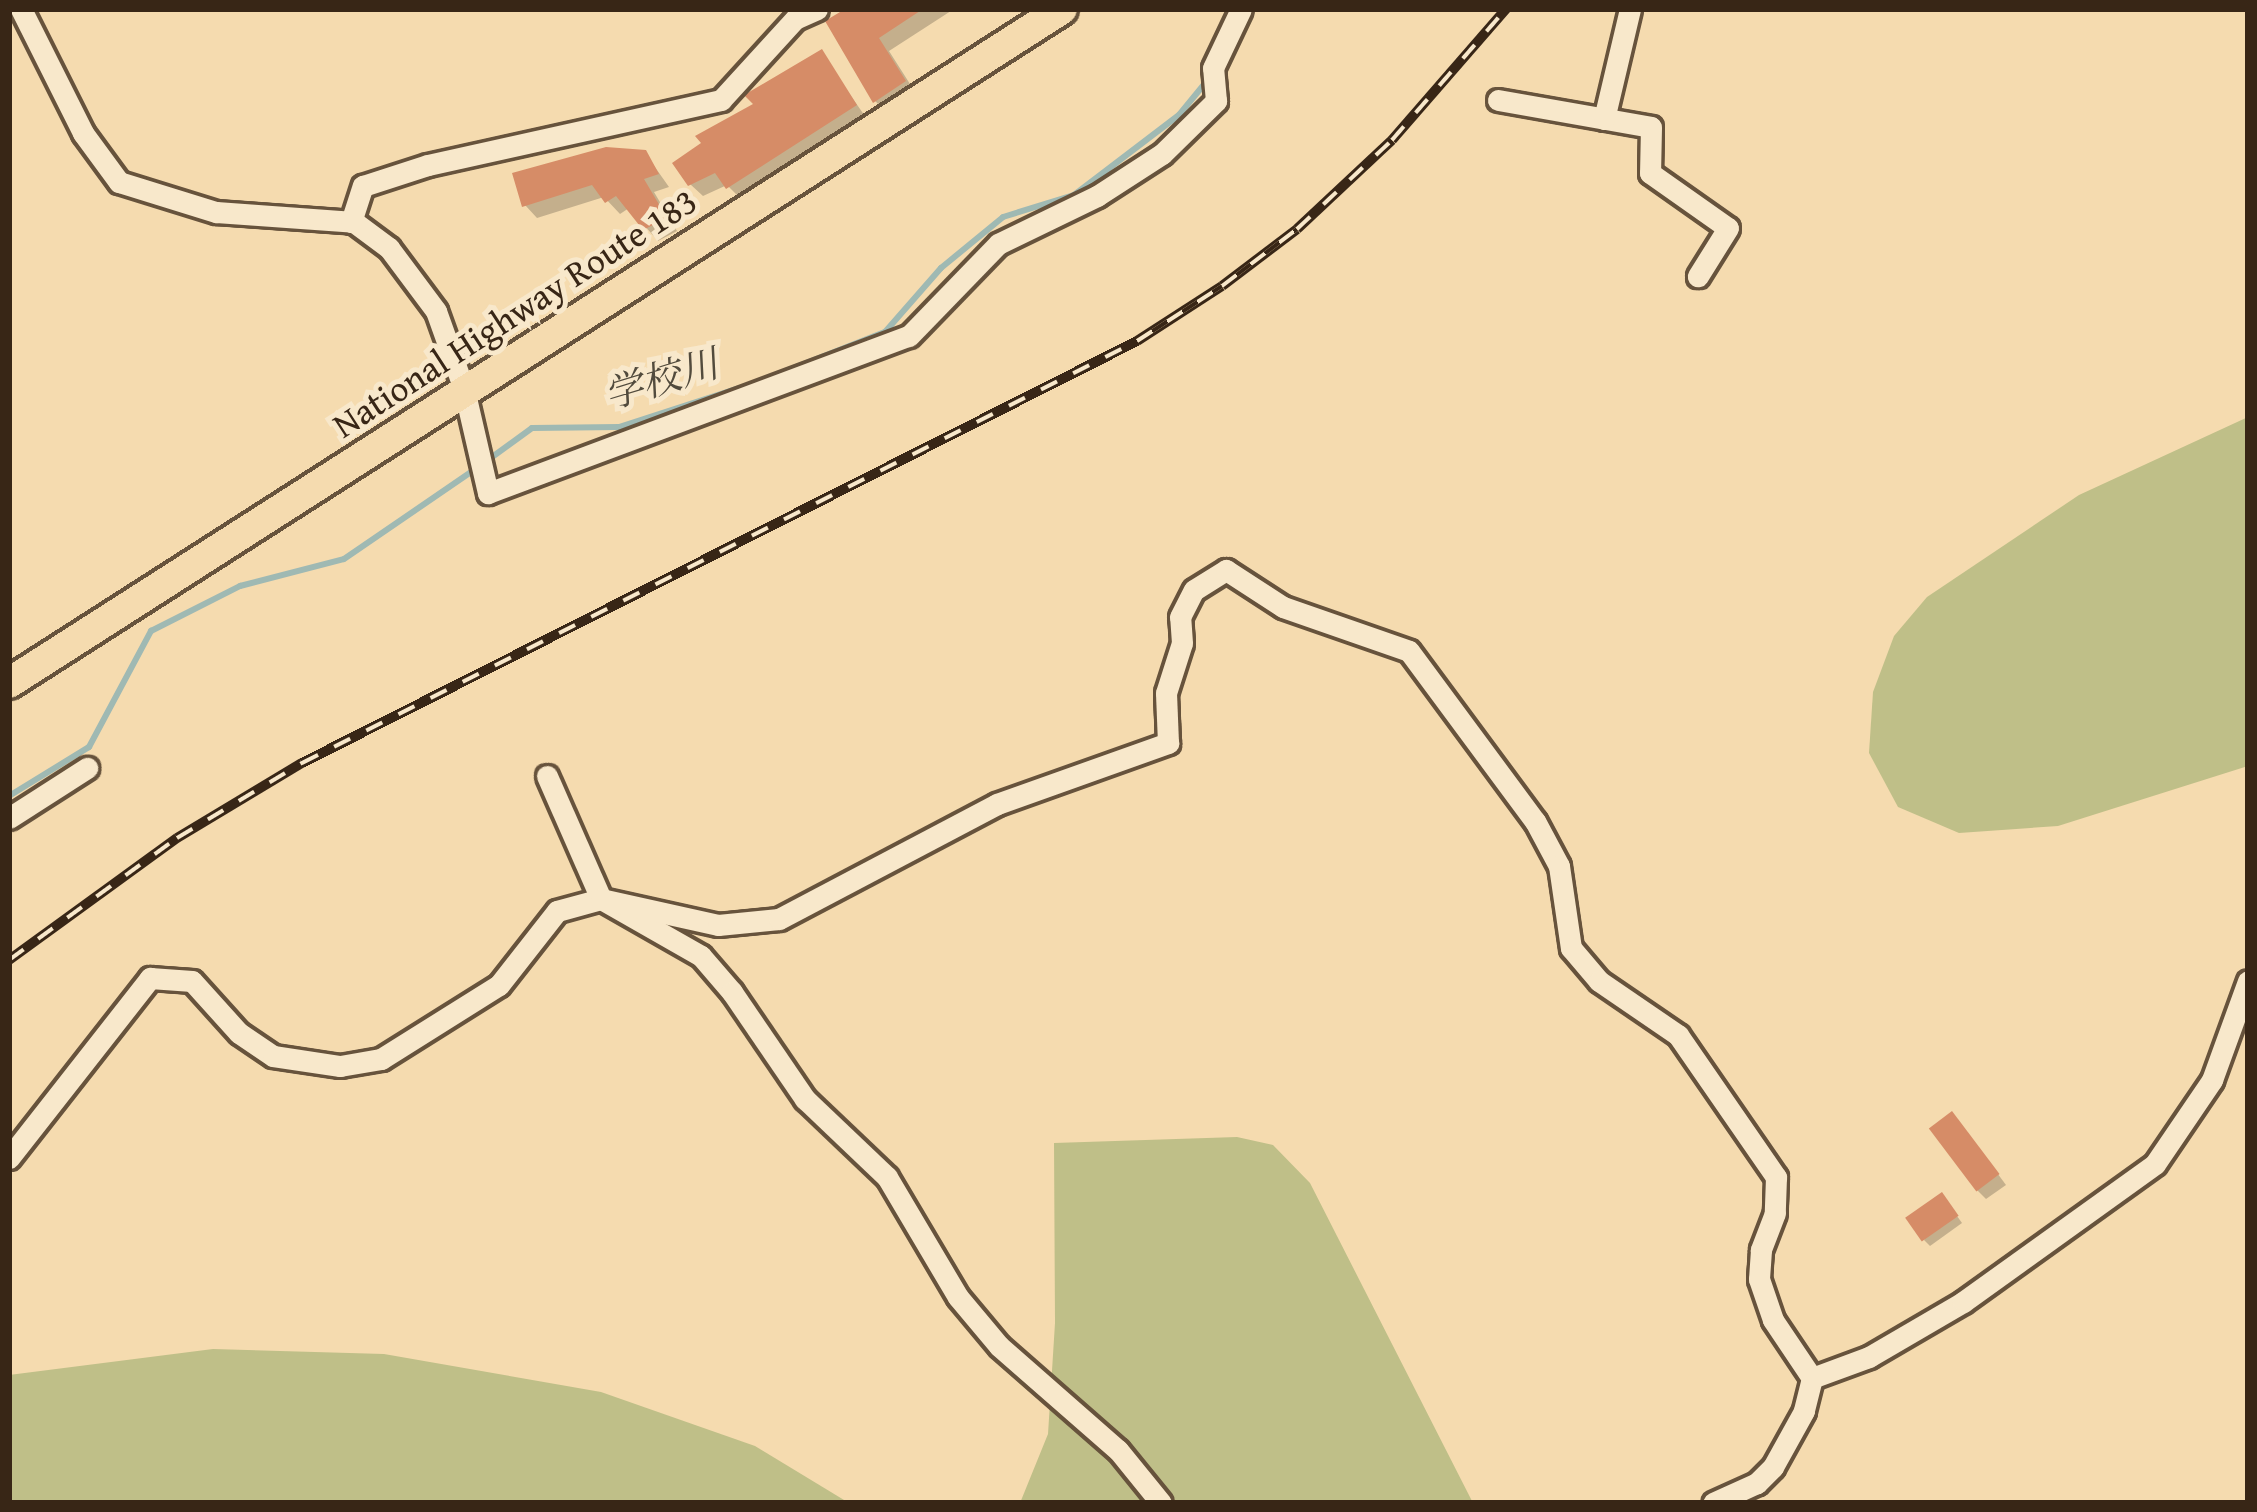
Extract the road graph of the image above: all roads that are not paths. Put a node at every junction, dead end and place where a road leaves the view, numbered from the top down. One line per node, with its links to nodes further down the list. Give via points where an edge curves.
1 (20, 9): 8 (street, via 83,133 119,182 216,212)
2 (817, 9): 8 (street, via 795,19 721,100 363,186)
3 (1062, 9): 10 (highway, National Highway Route 183)
4 (1240, 9): 10 (street, via 1214,68 1216,100 1162,154 998,244 909,336 488,493)
5 (1630, 9): 7 (street)
6 (1498, 100): 7 (street)
7 (1604, 119): 9 (street, via 1651,128 1650,173 1728,228)
8 (351, 222): 10 (street, via 388,248 436,311)
9 (1698, 276)
10 (464, 389): 11 (highway, National Highway Route 183)
11 (9, 683)
12 (87, 768): 14 (street)
13 (547, 776): 15 (street)
14 (9, 818)
15 (601, 899): 17 (street, via 557,911 499,985 381,1059 340,1066 273,1056 238,1033 192,982 150,978); 18 (street, via 718,925 778,919 997,804 1168,743 1166,693 1182,643 1180,617 1194,590 1226,570 1283,607 1409,651 1535,821 1559,866 1571,948 1599,982 1678,1035 1776,1177 1759,1279 1773,1320); 19 (street, via 701,956 805,1099 887,1177 971,1313 1050,1395 1118,1450)
16 (2248, 981): 18 (street, via 2212,1080 2155,1165 1963,1302 1869,1357)
17 (9, 1158)
18 (1813, 1378): 20 (street, via 1774,1468)
19 (1161, 1503)
20 (1713, 1503)

